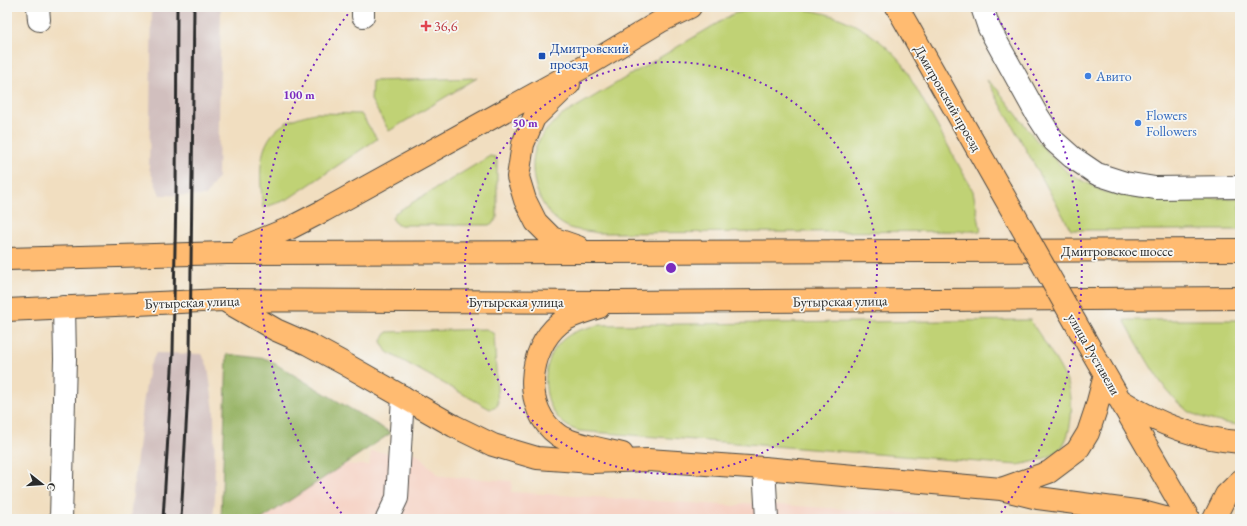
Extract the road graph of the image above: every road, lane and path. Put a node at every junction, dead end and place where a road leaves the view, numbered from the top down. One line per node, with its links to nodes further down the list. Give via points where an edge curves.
1 (690, 7): 4 (main road)
2 (897, 7): 7 (main road, Дмитровский проезд)
3 (982, 7): 6 (street, via 989,28 1036,113 1054,141 1072,157 1097,174 1125,183 1156,188)
4 (667, 14): 5 (main road)
5 (591, 63): 9 (main road, via 290,228); 10 (main road, via 534,118 523,144 518,177 525,200 536,222 552,238)
6 (1240, 187)
7 (1000, 189): 17 (main road, улица Руставели, bridge)
8 (1240, 250): 10 (main road, Дмитровское шоссе)
9 (227, 253): 10 (main road); 11 (main road)
10 (605, 253)
11 (7, 259)
12 (1240, 298): 14 (main road, Бутырская улица)
13 (223, 300): 14 (main road, Бутырская улица); 15 (main road, Бутырская улица); 18 (main road)
14 (614, 302): 21 (main road, via 560,322 546,339 534,364 532,385 542,422 559,436)
15 (64, 307): 16 (main road, Бутырская улица); 25 (street, via 66,359)
16 (7, 310)
17 (1105, 375): 19 (main road, улица Руставели); 24 (main road, via 1088,433 1076,451 1049,472)
18 (403, 397): 21 (main road, via 493,445 537,458 592,462); 26 (street, via 397,498)
19 (1119, 399): 20 (main road, via 1144,415 1200,437); 29 (main road, улица Руставели)
20 (1240, 442)
21 (648, 460): 22 (main road)
22 (764, 468): 24 (main road); 27 (street)
23 (1240, 481): 30 (main road, via 1226,495)
24 (1001, 489): 28 (main road, via 1038,498 1143,512)
25 (61, 519)
26 (387, 519)
27 (767, 519)
28 (1169, 519)
29 (1189, 519)
30 (1214, 519)

